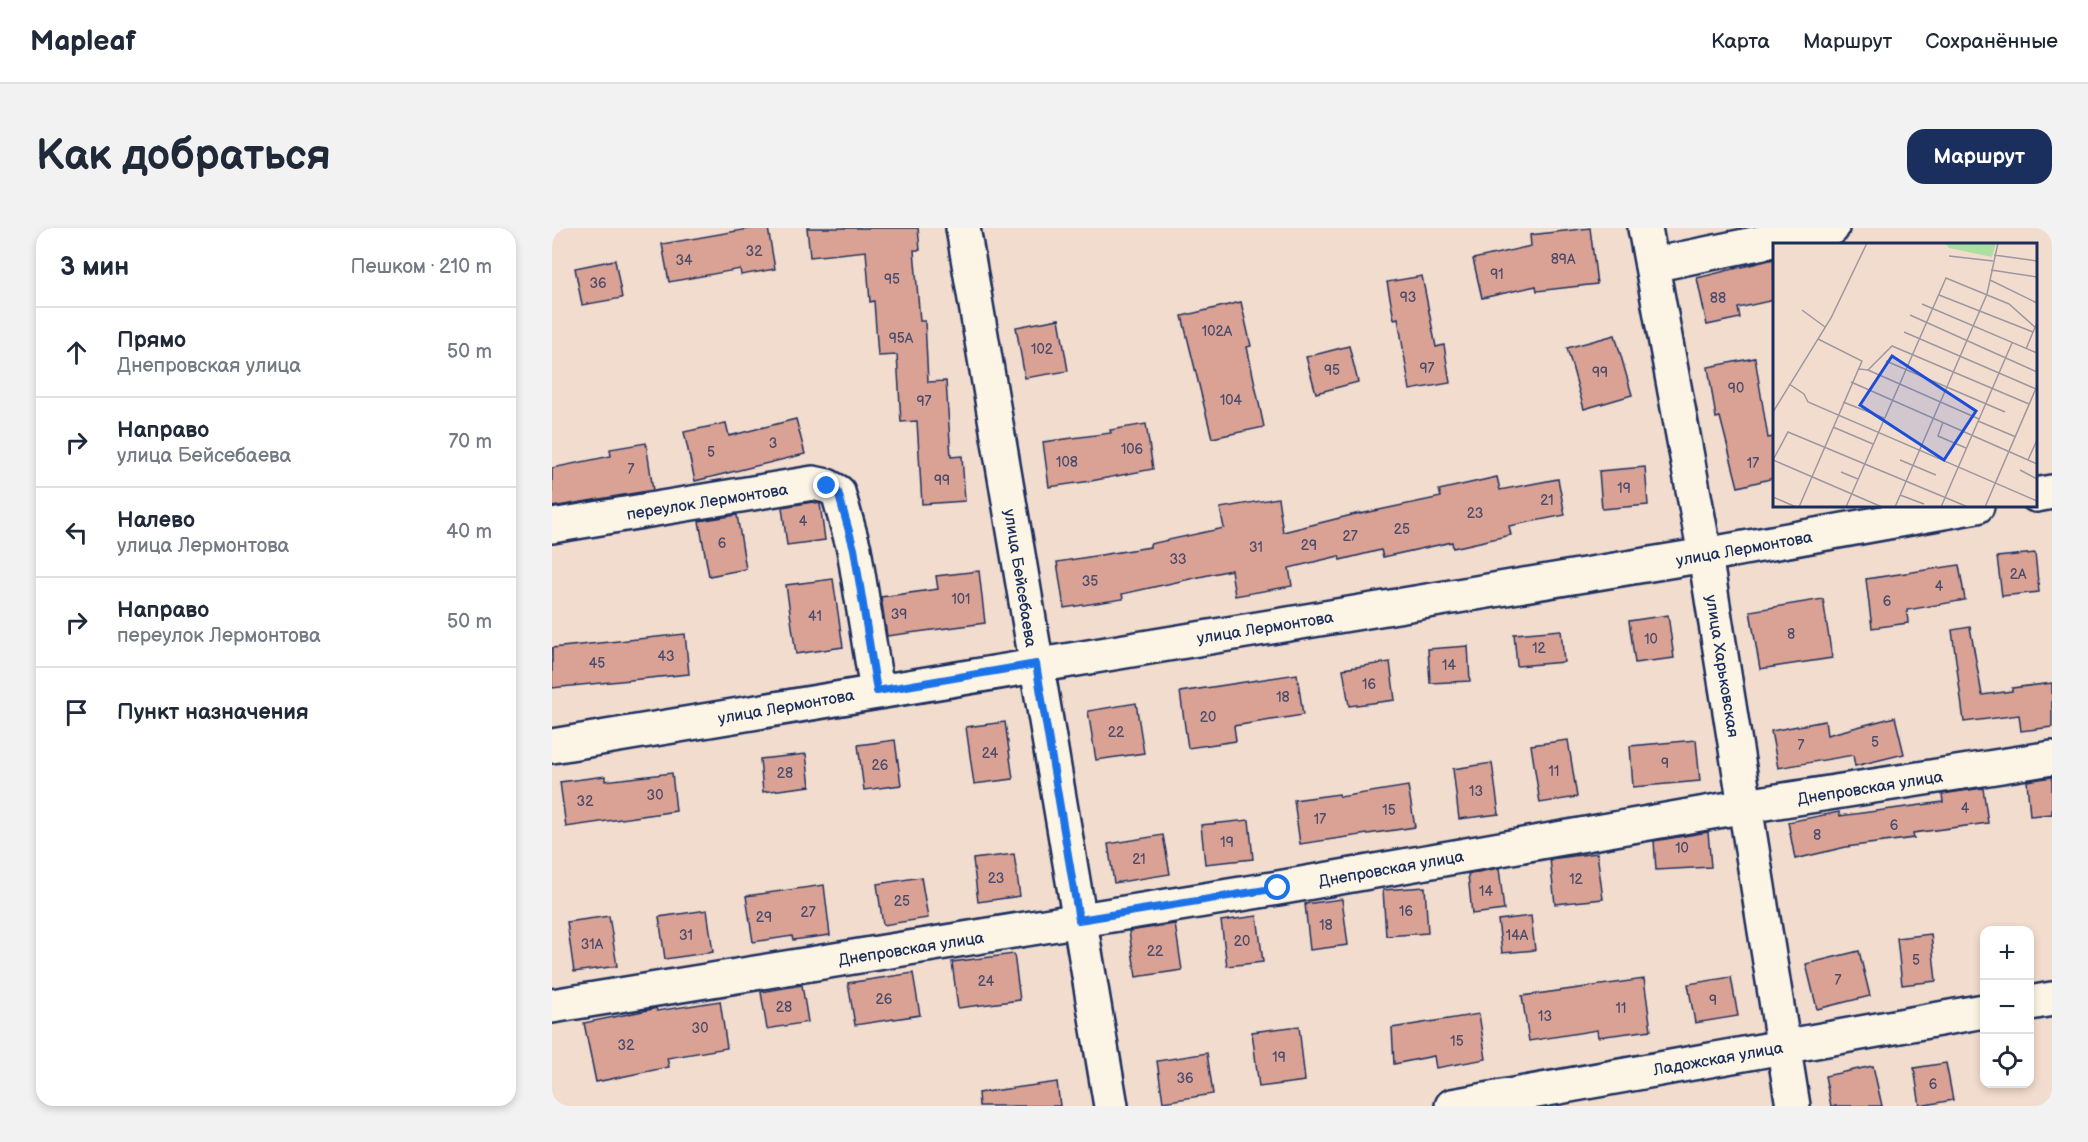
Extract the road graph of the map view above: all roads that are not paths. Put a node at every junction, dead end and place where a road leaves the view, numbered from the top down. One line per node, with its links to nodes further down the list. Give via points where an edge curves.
1 (963, 228): 10 (street, улица Бейсебаева)
2 (1645, 228): 4 (street, улица Харьковская)
3 (1832, 228): 4 (street)
4 (1652, 265): 9 (street, улица Харьковская)
5 (2052, 492): 6 (street)
6 (2037, 495)
7 (1971, 507): 9 (street, улица Лермонтова)
8 (552, 526): 11 (street, переулок Лермонтова, via 813,483 827,486 838,492 854,549)
9 (1705, 555): 10 (street, улица Лермонтова); 14 (street, улица Харьковская)
10 (1036, 664): 11 (street, улица Лермонтова); 15 (street, улица Бейсебаева)
11 (877, 691): 12 (street, улица Лермонтова)
12 (552, 746)
13 (2052, 758): 14 (street, Днепровская улица)
14 (1746, 806): 15 (street, Днепровская улица); 20 (street, улица Харьковская)
15 (1079, 920): 18 (street, Днепровская улица); 21 (street, улица Бейсебаева)
16 (2052, 999): 17 (street)
17 (2034, 1002)
18 (552, 1006)
19 (1980, 1012): 20 (street, Ладожская улица)
20 (1782, 1046): 22 (street, Ладожская улица); 23 (street, улица Харьковская)
21 (1111, 1106)
22 (1452, 1106)
23 (1793, 1106)

